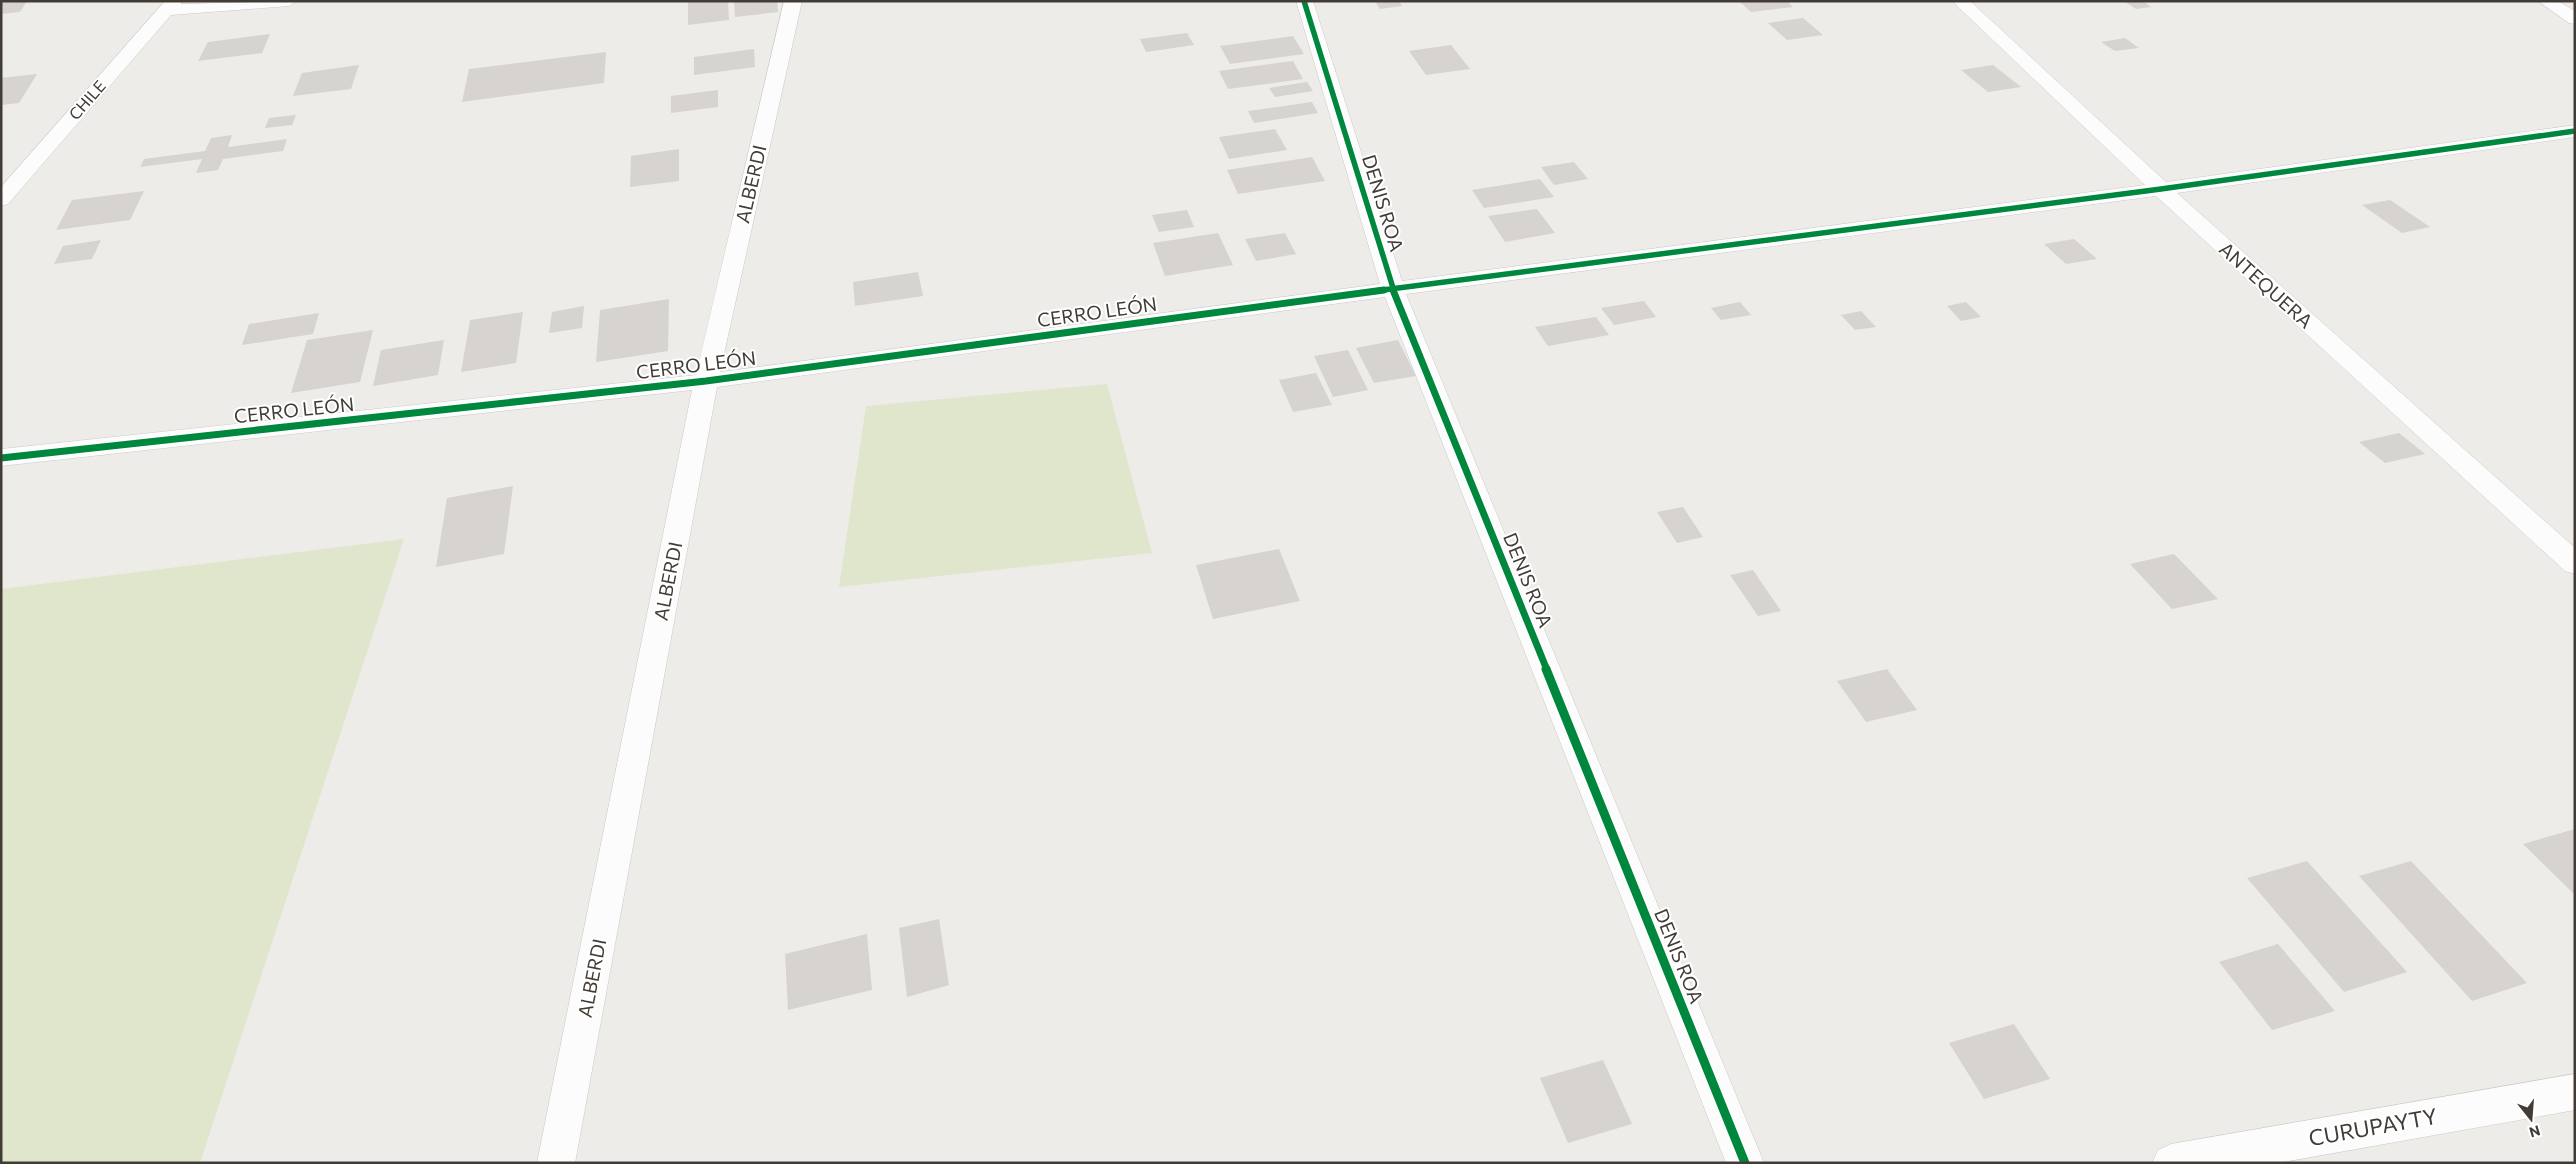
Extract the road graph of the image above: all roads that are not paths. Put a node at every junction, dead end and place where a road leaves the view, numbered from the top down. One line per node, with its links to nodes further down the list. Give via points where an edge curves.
1 (289, 1): 6 (street)
2 (793, 1): 12 (street, ALBERDI)
3 (1304, 1): 11 (street, DENIS ROA)
4 (1960, 1): 9 (street, ANTEQUERA)
5 (2546, 1): 7 (street)
6 (171, 5): 10 (street, CHILE)
7 (2575, 19)
8 (2575, 131): 9 (street, CERRO LEÓN)
9 (2161, 189): 11 (street, CERRO LEÓN); 14 (street, ANTEQUERA)
10 (1, 200)
11 (1393, 289): 12 (street, CERRO LEÓN); 17 (street, DENIS ROA)
12 (706, 381): 13 (street, CERRO LEÓN); 16 (street, ALBERDI)
13 (1, 458)
14 (2575, 564)
15 (2575, 1092): 18 (street, CURUPAYTY)
16 (551, 1160)
17 (1745, 1163)
18 (2172, 1163)

